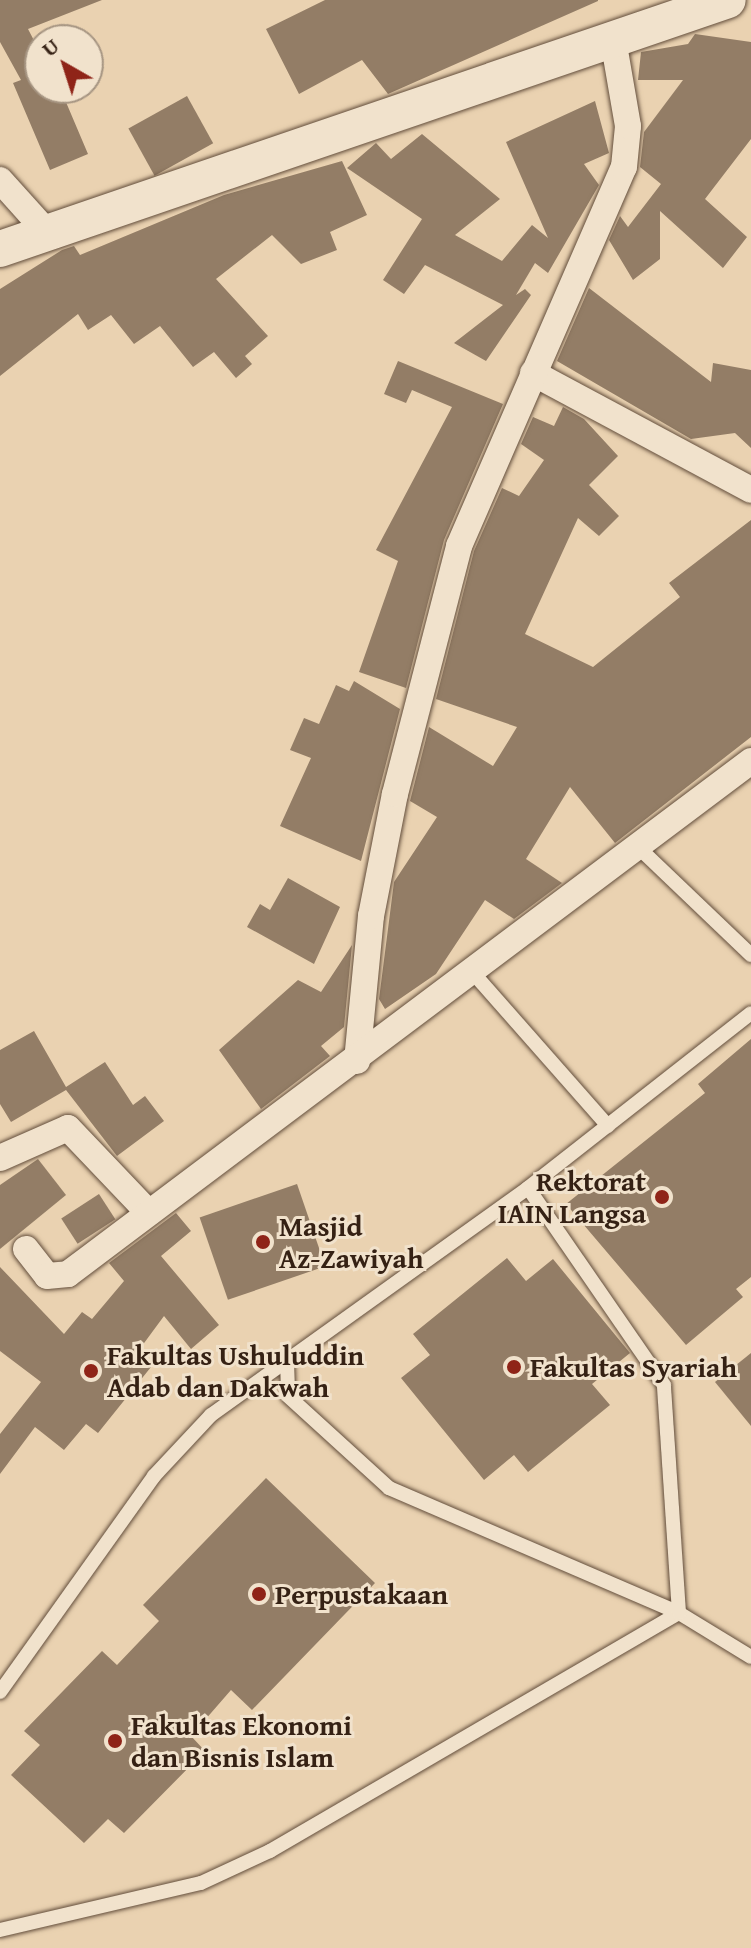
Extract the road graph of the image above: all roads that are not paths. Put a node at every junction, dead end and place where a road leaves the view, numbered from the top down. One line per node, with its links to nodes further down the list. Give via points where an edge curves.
1 (728, 0): 2 (street)
2 (613, 39): 4 (street); 6 (street, via 628,126 624,167)
3 (0, 180): 4 (street)
4 (46, 231): 5 (street)
5 (0, 249)
6 (533, 373): 7 (street); 13 (street, via 459,546 425,661 371,916)
7 (751, 490)
8 (751, 761): 9 (street)
9 (639, 848): 10 (lane); 11 (street)
10 (751, 955)
11 (475, 975): 13 (street); 14 (lane)
12 (751, 1013): 14 (lane)
13 (357, 1061): 17 (street)
14 (608, 1126): 16 (lane)
15 (0, 1158): 17 (street, via 68,1128)
16 (528, 1188): 19 (lane); 20 (lane, via 664,1385)
17 (149, 1213): 18 (street, via 58,1278)
18 (26, 1249)
19 (287, 1362): 20 (lane, via 288,1396 389,1488); 22 (lane, via 211,1415 154,1476)
20 (679, 1613): 21 (lane); 23 (lane, via 270,1851 186,1887)
21 (751, 1657)
22 (0, 1692)
23 (0, 1930)

